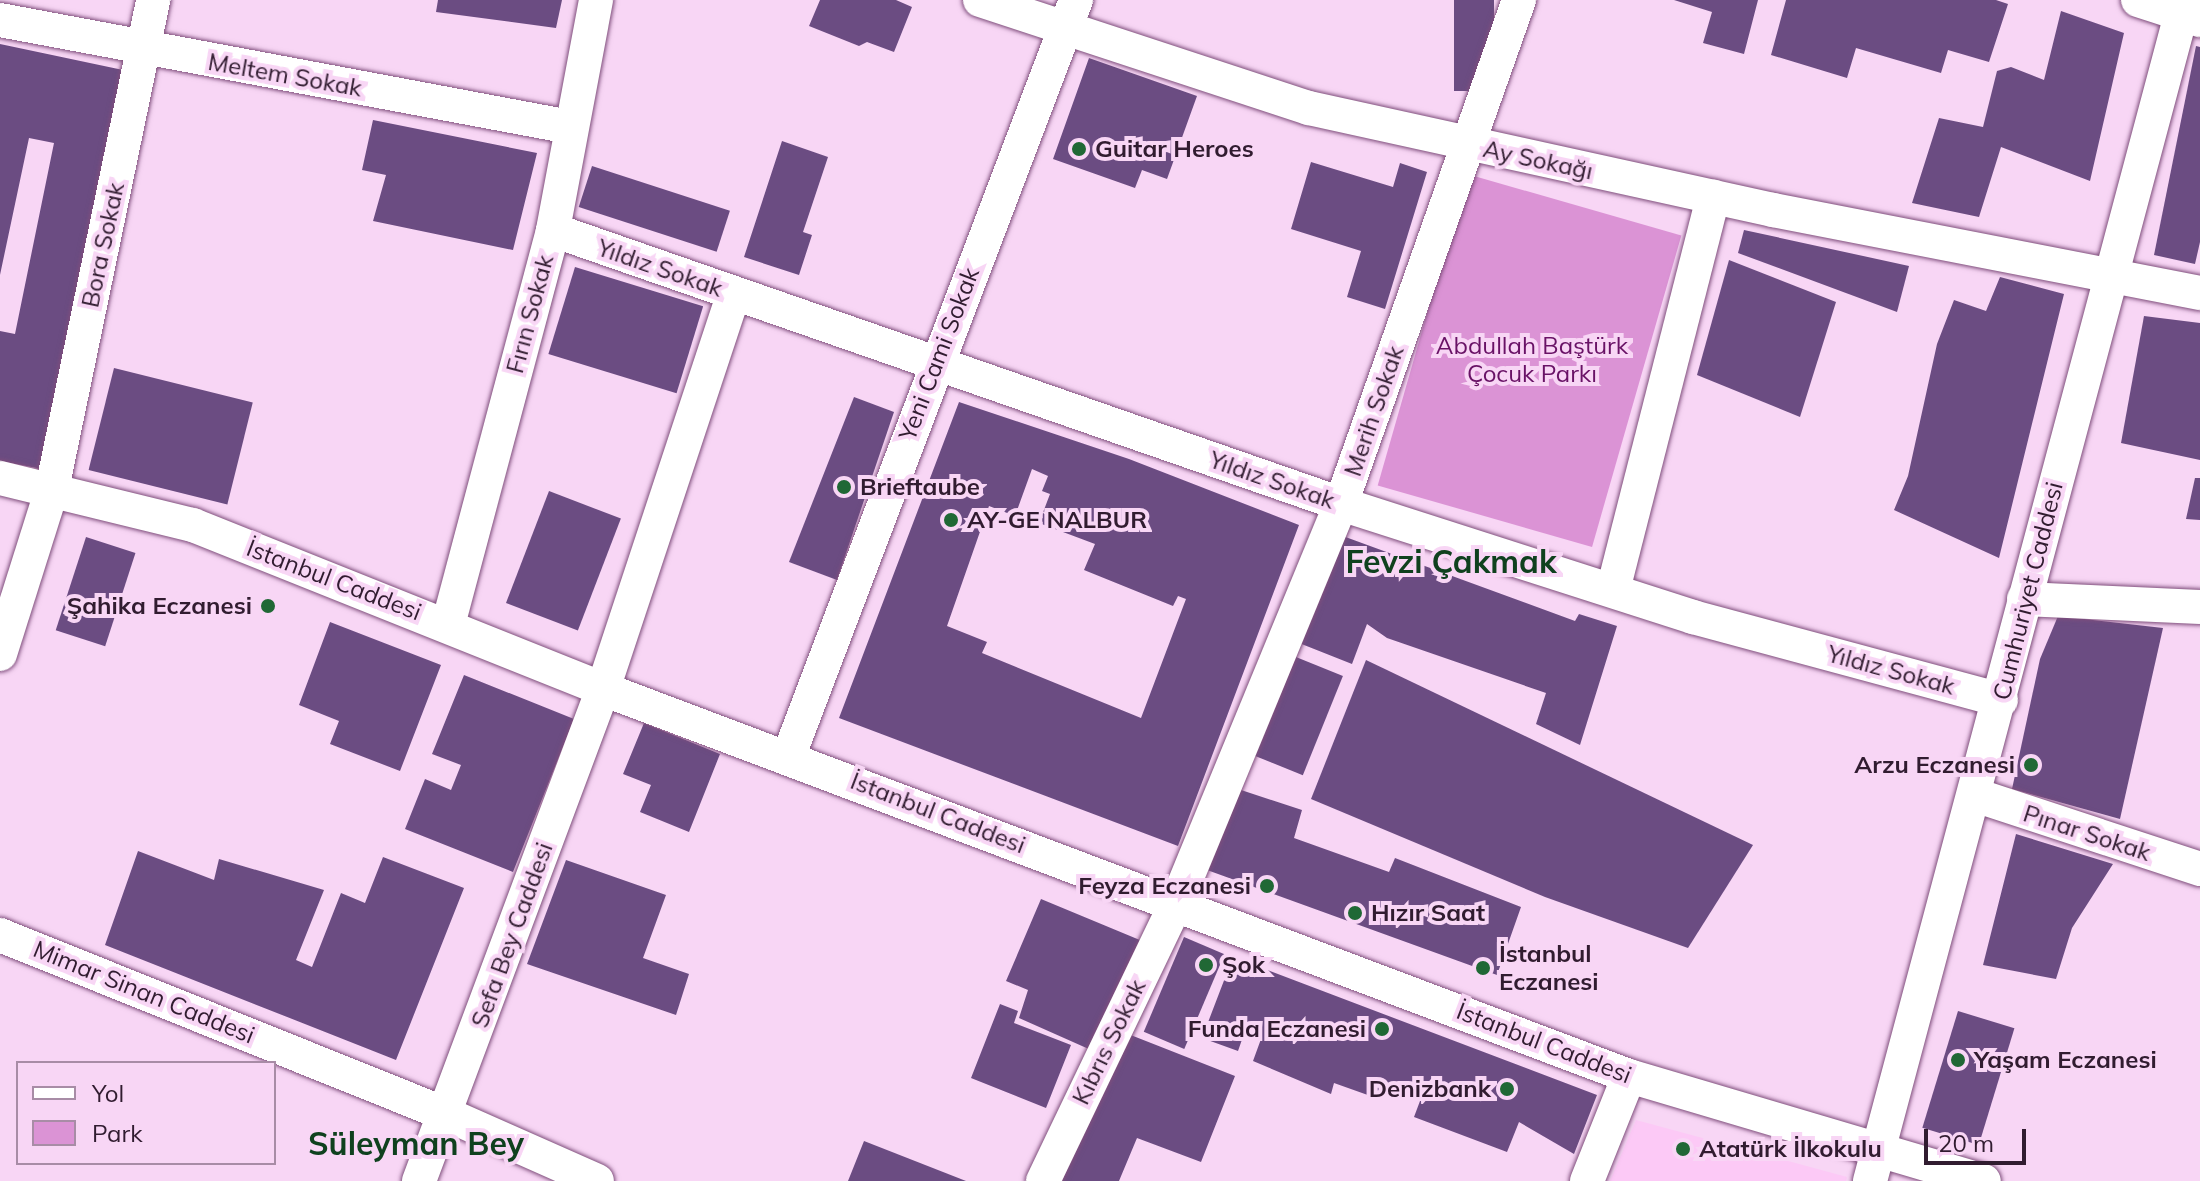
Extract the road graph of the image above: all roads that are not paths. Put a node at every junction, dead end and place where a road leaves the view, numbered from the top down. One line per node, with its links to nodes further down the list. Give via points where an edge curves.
1 (153, 0): 9 (street, Bora Sokak)
2 (596, 0): 10 (street, Fırın Sokak)
3 (980, 0): 7 (street, Ay Sokağı)
4 (1519, 0): 11 (street, Merih Sokak)
5 (2138, 0): 6 (street)
6 (2189, 11): 14 (street, Cumhuriyet Caddesi)
7 (1070, 14): 11 (street, Ay Sokağı, via 1309,108); 17 (street, Yeni Cami Sokak)
8 (0, 20): 9 (street, Meltem Sokak)
9 (143, 49): 10 (street, Meltem Sokak); 19 (street, Bora Sokak)
10 (570, 127): 13 (street, Fırın Sokak)
11 (1467, 144): 12 (street, Ay Sokağı); 20 (street, Merih Sokak)
12 (1713, 197): 14 (street, Ay Sokağı); 21 (street)
13 (553, 230): 16 (street, Yıldız Sokak); 24 (street, Fırın Sokak)
14 (2108, 272): 15 (street, Ay Sokağı); 22 (street, Cumhuriyet Caddesi)
15 (2200, 293)
16 (734, 294): 17 (street, Yıldız Sokak); 26 (street, Sefa Bey Caddesi)
17 (934, 364): 20 (street, Yıldız Sokak); 28 (street, Yeni Cami Sokak)
18 (0, 478): 19 (street, İstanbul Caddesi)
19 (52, 489): 24 (street, İstanbul Caddesi, via 193,525); 25 (street, Bora Sokak)
20 (1341, 504): 21 (street, Yıldız Sokak); 31 (street, Merih Sokak)
21 (1613, 590): 27 (street, Yıldız Sokak)
22 (2024, 599): 23 (street); 27 (street, Cumhuriyet Caddesi)
23 (2200, 607)
24 (448, 625): 26 (street, İstanbul Caddesi)
25 (0, 654)
26 (603, 689): 28 (street, İstanbul Caddesi); 34 (street, Sefa Bey Caddesi)
27 (2001, 700): 29 (street, Cumhuriyet Caddesi)
28 (789, 755): 31 (street, İstanbul Caddesi)
29 (1975, 795): 30 (street, Pınar Sokak); 35 (street, Cumhuriyet Caddesi)
30 (2200, 869)
31 (1176, 904): 33 (street, İstanbul Caddesi); 38 (street, Kıbrıs Sokak)
32 (0, 935): 34 (street, Mimar Sinan Caddesi)
33 (1629, 1076): 35 (street, İstanbul Caddesi); 39 (street)
34 (446, 1114): 36 (street, Sefa Bey Caddesi); 37 (street, Mimar Sinan Caddesi)
35 (1878, 1146): 40 (street, Cumhuriyet Caddesi); 41 (street, İstanbul Caddesi)
36 (419, 1181)
37 (597, 1181)
38 (1043, 1181)
39 (1587, 1181)
40 (1870, 1181)
41 (1984, 1181)

